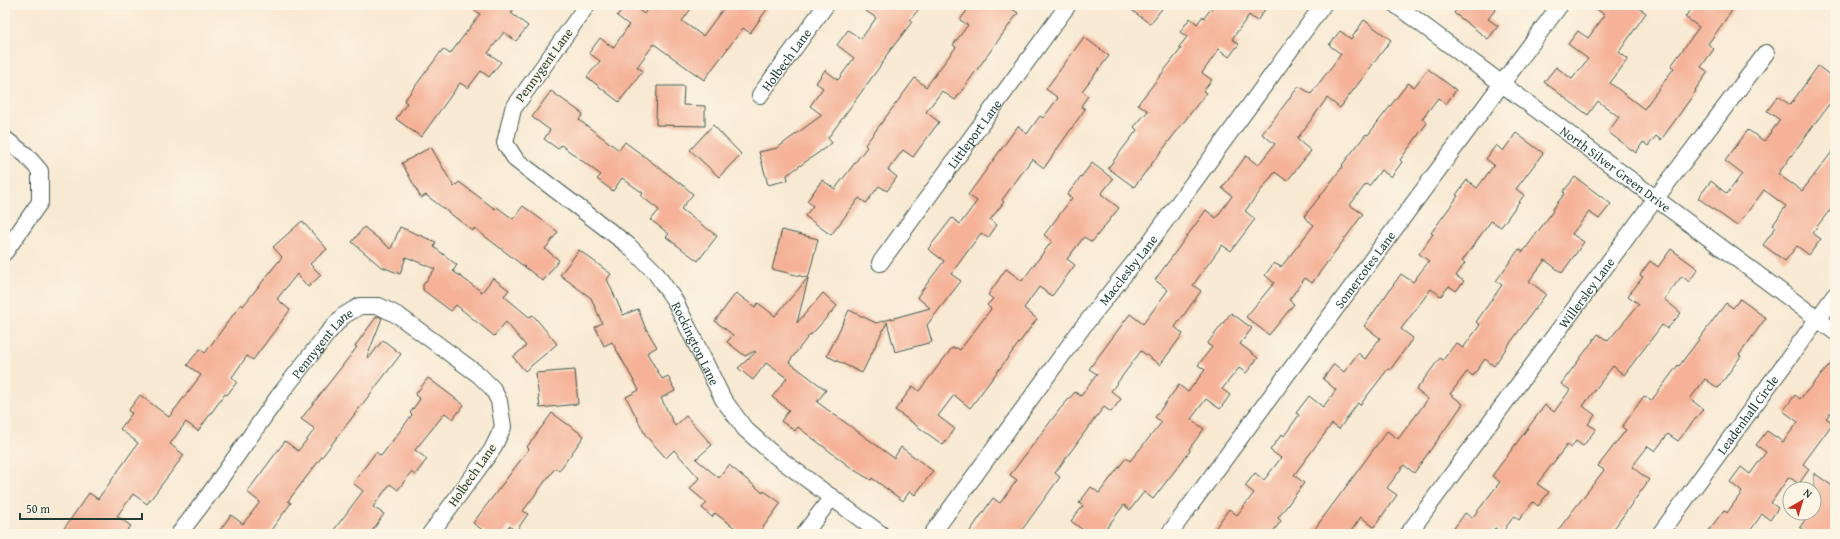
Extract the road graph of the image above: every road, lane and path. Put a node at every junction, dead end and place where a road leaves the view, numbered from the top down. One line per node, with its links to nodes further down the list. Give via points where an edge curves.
1 (587, 5): 11 (street, Pennygent Lane, via 513,109 505,143)
2 (826, 5): 9 (street, Holbech Lane)
3 (1068, 5): 14 (street, Littleport Lane)
4 (1323, 5): 24 (street, Macclesby Lane)
5 (1396, 5): 8 (street, North Silver Green Drive)
6 (1560, 5): 8 (street, Somercotes Lane)
7 (1766, 53): 12 (street, Willersley Lane)
8 (1501, 85): 12 (street, North Silver Green Drive); 25 (street, Somercotes Lane)
9 (760, 95)
10 (5, 139): 13 (street, via 26,155 40,171 40,202)
11 (510, 151): 19 (street, Rockington Lane, via 516,160 643,258 675,301 713,382 733,415 773,454)
12 (1656, 198): 16 (street, North Silver Green Drive); 26 (street, Willersley Lane)
13 (5, 252)
14 (880, 262)
15 (1835, 295): 16 (street, Leadenhall Circle)
16 (1818, 319): 17 (street, North Silver Green Drive); 27 (street, Leadenhall Circle)
17 (1835, 332)
18 (501, 413): 20 (street, Pennygent Lane, via 499,401 493,390 478,375 399,316 379,306 360,306 343,316 327,334); 21 (street, Holbech Lane, via 503,427 492,450)
19 (832, 497): 22 (street); 23 (street, Rockington Lane)
20 (179, 534)
21 (430, 534)
22 (804, 534)
23 (881, 534)
24 (932, 534)
25 (1169, 534)
26 (1408, 534)
27 (1660, 534)

